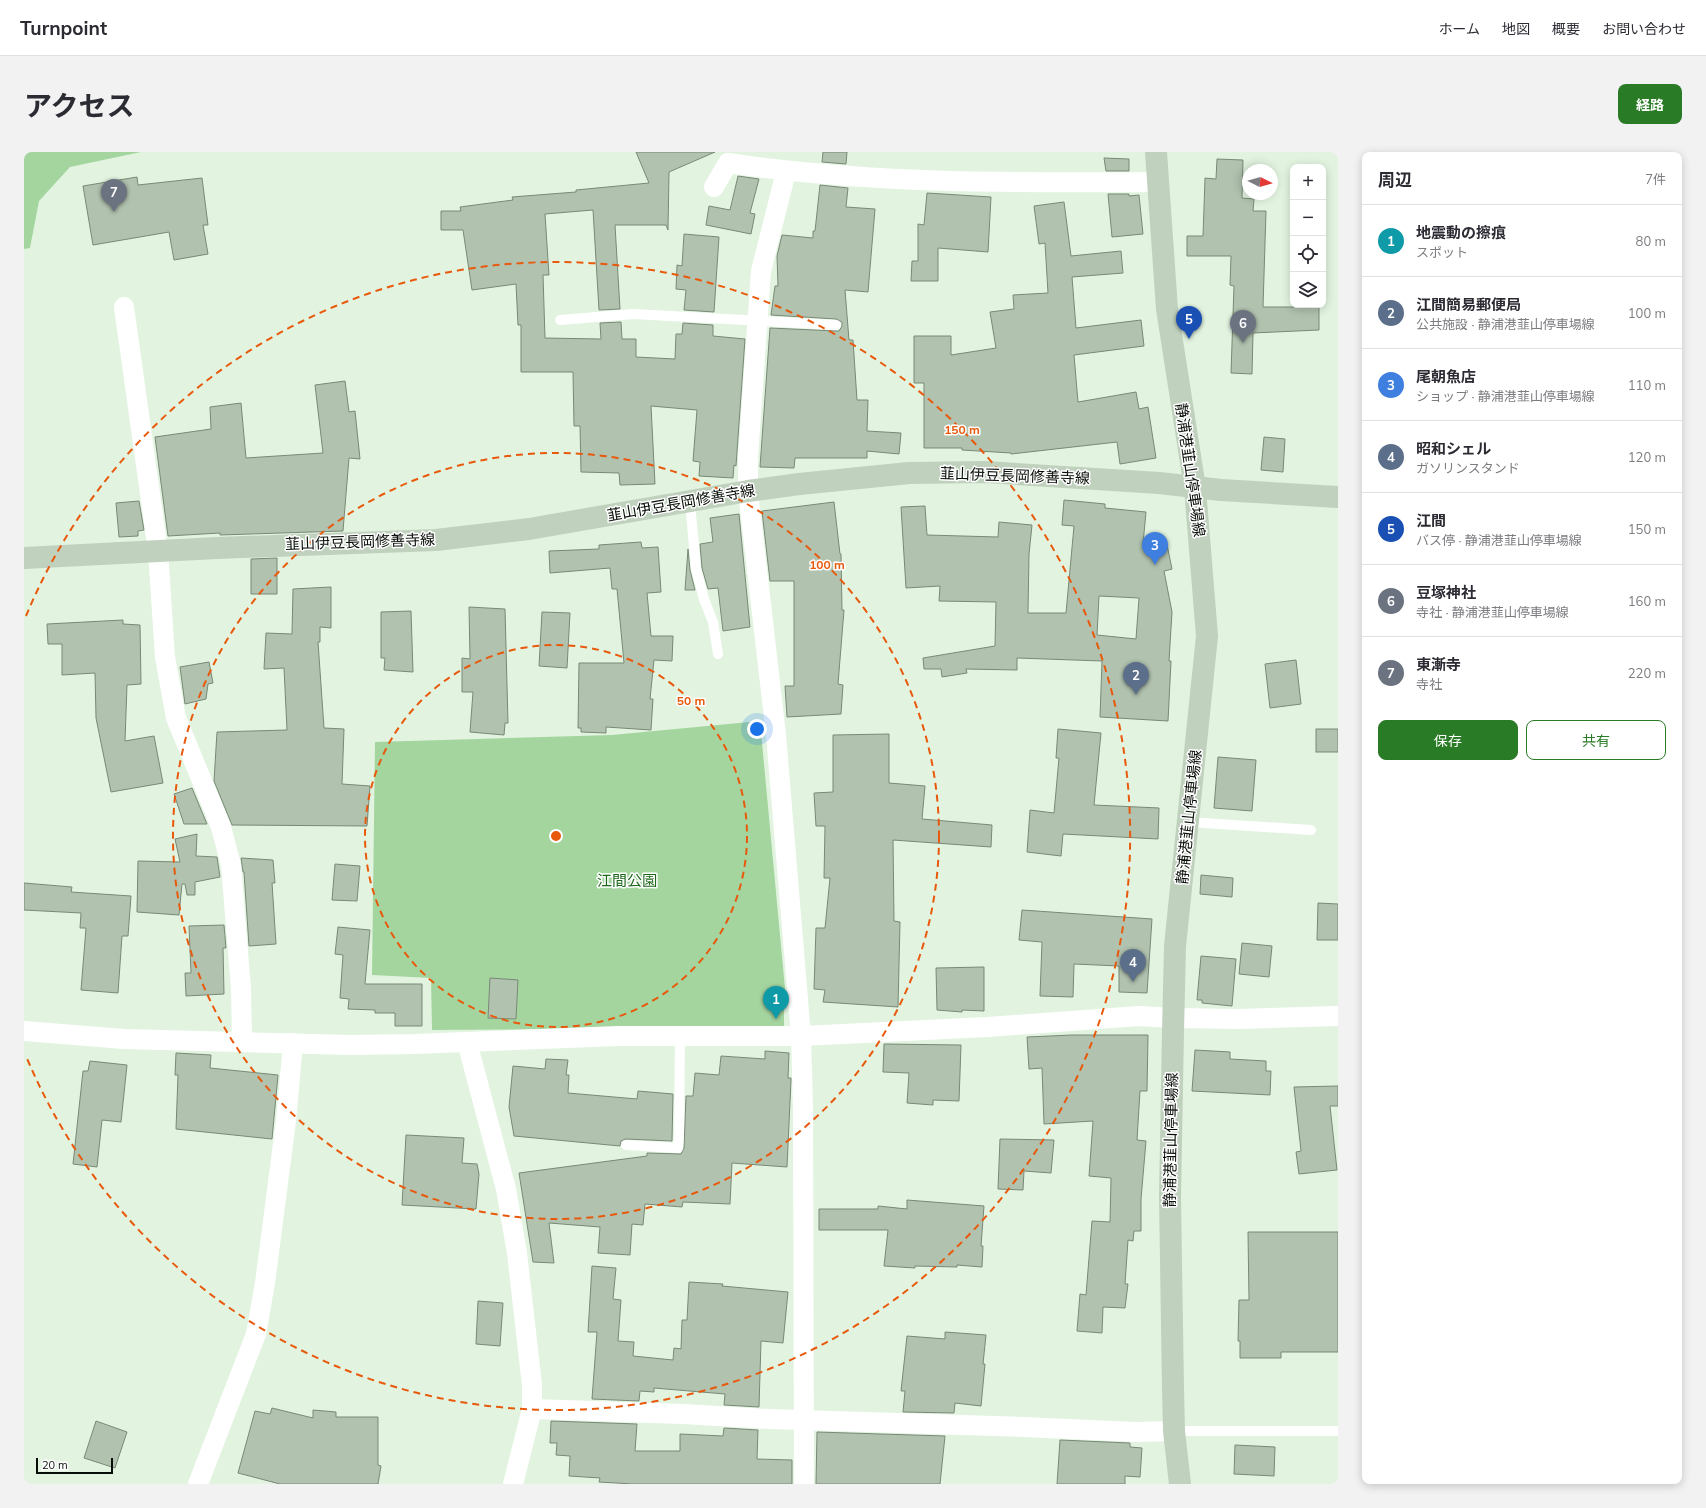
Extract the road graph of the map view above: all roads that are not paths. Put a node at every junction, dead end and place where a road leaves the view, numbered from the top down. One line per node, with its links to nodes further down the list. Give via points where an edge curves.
1 (1156, 152): 3 (main road, 静浦港韮山停車場線)
2 (786, 172): 3 (street, via 955,181); 4 (street, via 728,163); 7 (street, via 761,271)
3 (1158, 182): 9 (main road, 静浦港韮山停車場線, via 1167,309)
4 (714, 187)
5 (124, 307): 13 (street)
6 (560, 320): 7 (lane, via 633,314)
7 (757, 320): 8 (lane); 10 (street)
8 (836, 325)
9 (1196, 488): 10 (main road, 韮山伊豆長岡修善寺線, via 1159,483 986,472 909,473); 11 (main road, 韮山伊豆長岡修善寺線); 16 (main road, 静浦港韮山停車場線, via 1207,636)
10 (748, 491): 12 (main road, 韮山伊豆長岡修善寺線); 21 (street, via 776,735)
11 (1338, 497)
12 (690, 502): 13 (main road, 韮山伊豆長岡修善寺線, via 528,529 436,540); 15 (lane, via 696,568 704,599 714,622)
13 (158, 551): 14 (main road, 韮山伊豆長岡修善寺線); 23 (street, via 165,657 176,718 221,827 231,865 241,989)
14 (24, 558)
15 (718, 654)
16 (1188, 822): 17 (lane); 19 (main road, 静浦港韮山停車場線, via 1175,946)
17 (1311, 830)
18 (1338, 1016): 19 (street)
19 (1174, 1018): 21 (street, via 1140,1016 988,1027); 29 (main road, 静浦港韮山停車場線, via 1170,1197)
20 (24, 1031): 23 (street, via 124,1040)
21 (801, 1036): 22 (street); 28 (street)
22 (680, 1037): 24 (street, via 618,1036); 26 (lane, via 678,1148)
23 (242, 1042): 25 (street)
24 (467, 1042): 25 (street, via 351,1045); 27 (street, via 507,1196 517,1253 532,1385)
25 (293, 1043): 31 (street, via 286,1121 256,1334)
26 (626, 1145)
27 (532, 1408): 28 (street); 32 (street)
28 (804, 1420): 29 (street, via 1136,1432); 33 (street)
29 (1174, 1431): 30 (lane); 34 (main road, 静浦港韮山停車場線)
30 (1338, 1431)
31 (200, 1483)
32 (513, 1484)
33 (804, 1484)
34 (1180, 1484)

